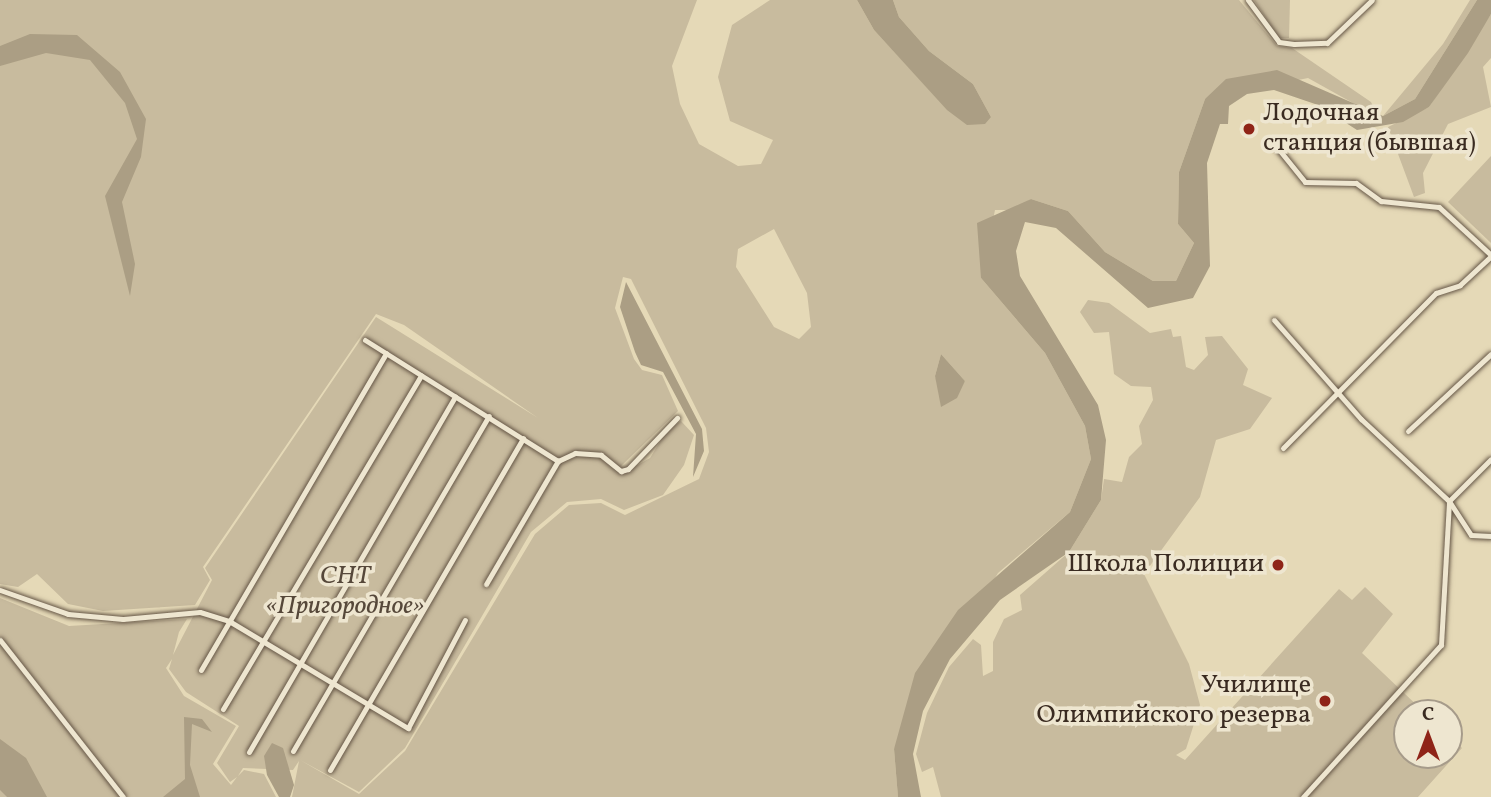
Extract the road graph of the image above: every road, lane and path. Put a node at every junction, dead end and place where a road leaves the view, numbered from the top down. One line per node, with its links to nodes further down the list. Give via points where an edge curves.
1 (1248, 0): 2 (street, via 1279,42 1294,44 1327,43)
2 (1372, 0)
3 (1276, 146): 4 (street, via 1305,182 1356,183 1381,201 1439,207)
4 (1491, 256): 10 (street, via 1460,285 1436,293)
5 (1274, 320): 10 (street)
6 (365, 341): 7 (street)
7 (386, 353): 9 (street); 24 (street)
8 (1491, 354): 14 (street)
9 (421, 374): 11 (street); 26 (street)
10 (1338, 393): 16 (street); 19 (street)
11 (455, 396): 12 (street); 27 (street)
12 (489, 416): 15 (street); 29 (street)
13 (677, 418): 18 (street, via 628,469 621,471 601,454 575,453)
14 (1408, 431)
15 (523, 438): 18 (street); 30 (street)
16 (1283, 448)
17 (1491, 459): 19 (street)
18 (558, 461): 21 (street)
19 (1448, 501): 20 (street, via 1471,535); 36 (street, via 1441,645)
20 (1491, 536)
21 (486, 584)
22 (0, 590): 24 (street, via 68,614 123,620 200,612)
23 (465, 620): 30 (street, via 408,728)
24 (229, 621): 26 (street); 28 (street)
25 (0, 640): 35 (street)
26 (264, 642): 27 (street); 31 (street)
27 (298, 662): 29 (street); 32 (street)
28 (201, 670)
29 (334, 681): 30 (street); 33 (street)
30 (368, 703): 34 (street)
31 (223, 709)
32 (249, 751)
33 (293, 751)
34 (330, 770)
35 (123, 797)
36 (1303, 797)

